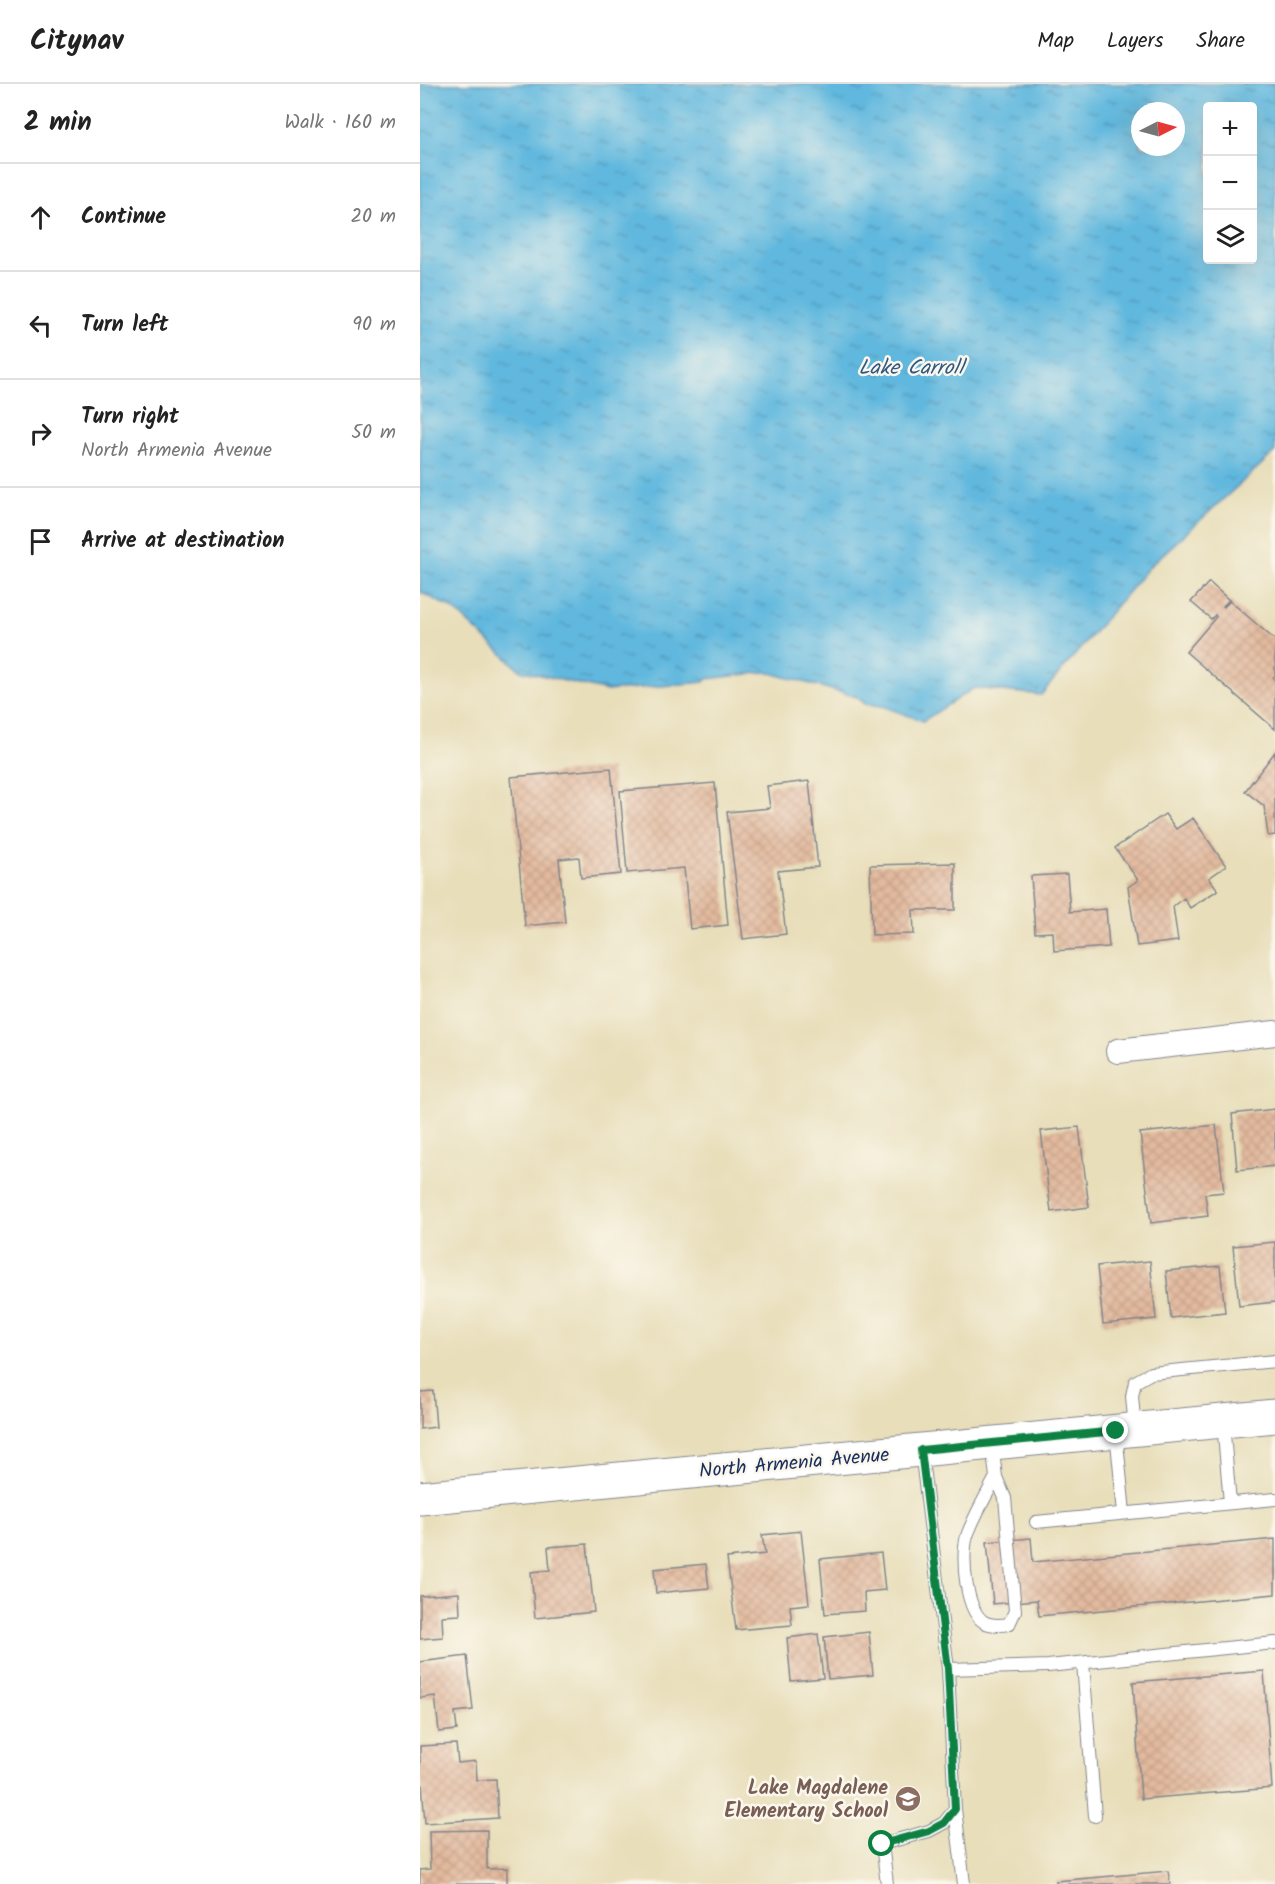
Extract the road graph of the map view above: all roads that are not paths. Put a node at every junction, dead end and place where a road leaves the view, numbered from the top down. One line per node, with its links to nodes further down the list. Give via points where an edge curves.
1 (1275, 1033): 2 (street)
2 (1118, 1051)
3 (1275, 1361): 6 (lane, via 1151,1373 1135,1382)
4 (1275, 1416): 5 (main road, North Armenia Avenue)
5 (1223, 1421): 6 (main road, North Armenia Avenue); 12 (lane)
6 (1125, 1430): 7 (main road, North Armenia Avenue); 13 (lane)
7 (992, 1443): 8 (main road, North Armenia Avenue); 9 (lane)
8 (921, 1450): 10 (main road, North Armenia Avenue); 17 (lane)
9 (996, 1477): 9 (lane, via 1005,1498 1015,1611 1009,1624 998,1625 984,1623 978,1616 964,1574 967,1537)
10 (420, 1498)
11 (1275, 1499): 12 (lane)
12 (1230, 1503): 13 (lane)
13 (1124, 1513): 14 (lane)
14 (1036, 1522)
15 (1275, 1643): 16 (lane)
16 (1083, 1662): 17 (lane); 19 (lane)
17 (948, 1669): 18 (lane)
18 (955, 1809): 20 (lane, via 944,1823 929,1831 882,1844); 21 (lane)
19 (1095, 1816)
20 (887, 1884)
21 (964, 1884)

